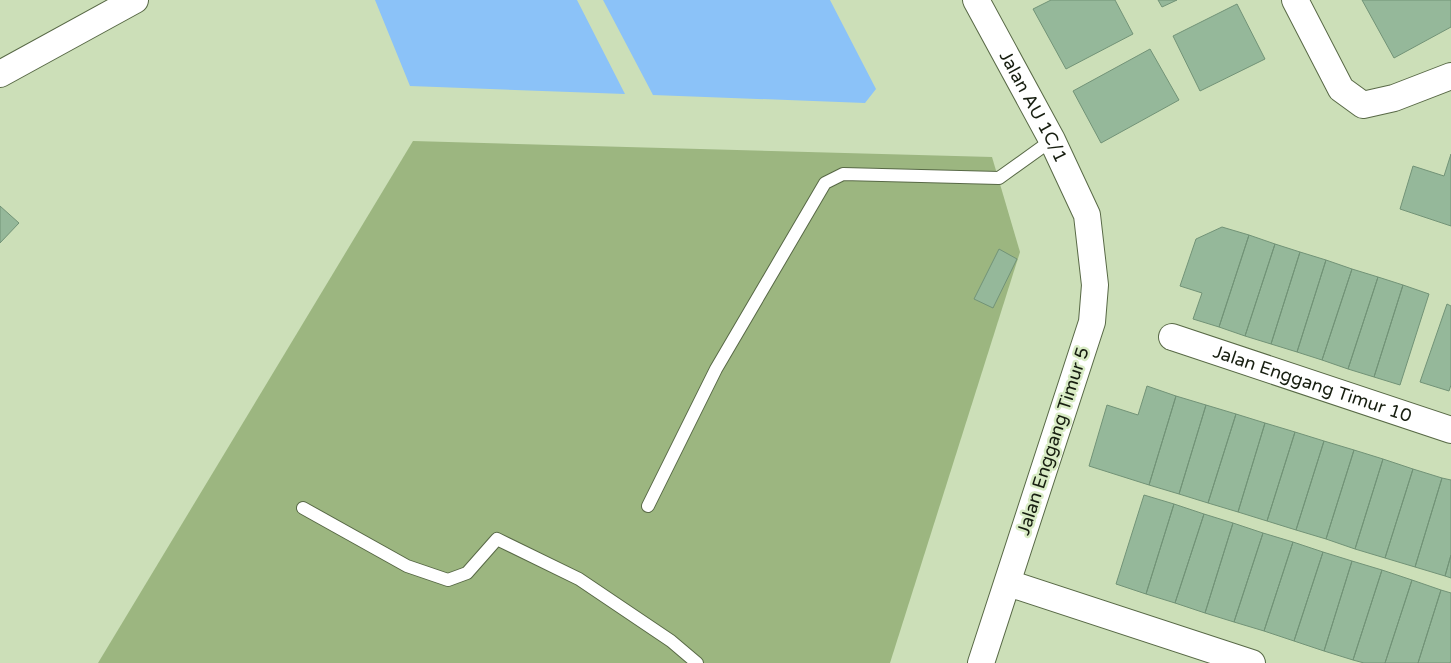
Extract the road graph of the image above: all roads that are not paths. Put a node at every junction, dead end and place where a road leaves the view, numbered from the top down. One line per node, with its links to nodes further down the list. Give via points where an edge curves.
1 (976, 0): 6 (street, Jalan AU 1C/1)
2 (1295, 0): 5 (street, via 1341,89 1363,105 1394,98)
3 (127, 2): 4 (street)
4 (0, 74)
5 (1451, 76)
6 (1052, 140): 7 (street, Jalan AU 1C/1); 10 (lane, via 999,178 843,174 825,183 716,369)
7 (1087, 215): 12 (street, Jalan Enggang Timur 5, via 1095,284 1092,322)
8 (1172, 337): 9 (street, Jalan Enggang Timur 10)
9 (1451, 430)
10 (648, 506)
11 (303, 508): 13 (lane, via 407,566 448,580 467,573 497,539 579,579 671,641)
12 (1008, 583): 14 (street, Jalan Enggang Timur 5); 15 (street)
13 (697, 663)
14 (981, 663)
15 (1252, 663)

